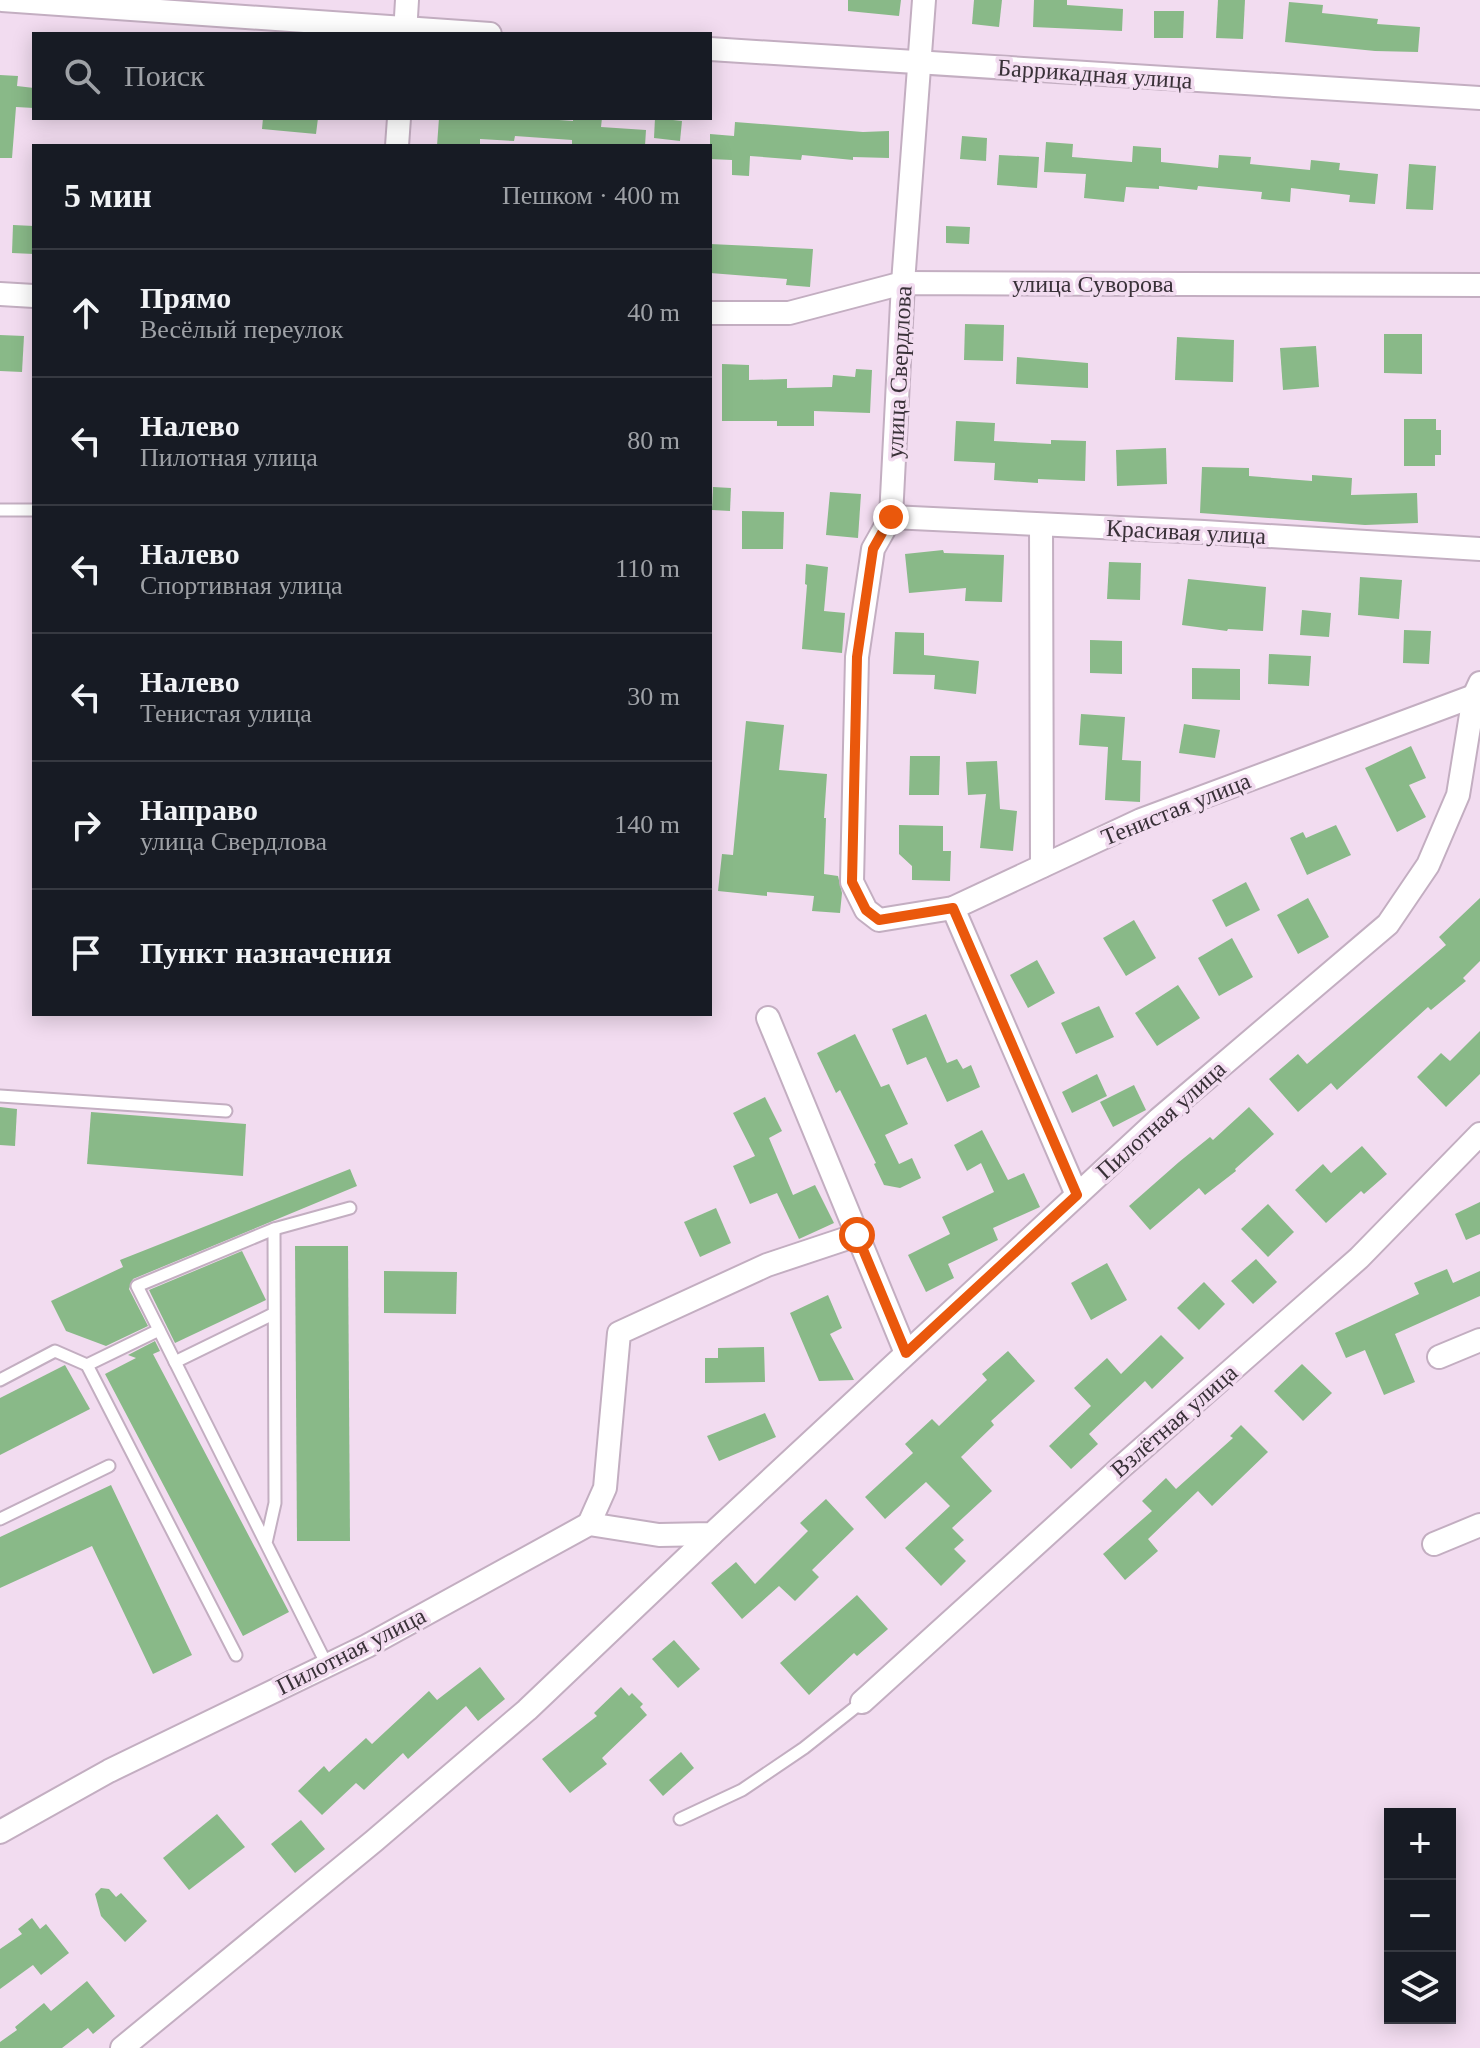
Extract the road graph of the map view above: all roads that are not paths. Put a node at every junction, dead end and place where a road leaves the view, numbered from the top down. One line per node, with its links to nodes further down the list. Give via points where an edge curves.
1 (2, 0): 4 (street)
2 (407, 0): 5 (street)
3 (924, 0): 8 (street, улица Свердлова)
4 (179, 6): 5 (street)
5 (405, 31): 6 (street)
6 (433, 32)
7 (712, 49): 8 (street, Баррикадная улица)
8 (918, 62): 9 (street, Баррикадная улица); 12 (street, улица Свердлова)
9 (1480, 98)
10 (399, 120): 11 (street)
11 (397, 144)
12 (903, 283): 13 (street, улица Суворова); 16 (street, улица Суворова, via 789,313); 19 (street, улица Свердлова)
13 (1480, 285)
14 (0, 294): 15 (street)
15 (32, 296)
16 (712, 313)
17 (0, 510): 18 (lane)
18 (32, 510)
19 (891, 517): 20 (street, Красивая улица); 25 (street, улица Свердлова, via 873,549 857,657 852,882 866,910)
20 (1041, 525): 21 (street, Красивая улица); 23 (street)
21 (1480, 549)
22 (1477, 690): 23 (street, Тенистая улица, via 1141,820); 30 (street, Пилотная улица, via 1458,795 1428,865 1388,924)
23 (1042, 866): 24 (street, Тенистая улица)
24 (953, 908): 25 (street, Тенистая улица); 30 (street)
25 (879, 920)
26 (768, 1018): 33 (street)
27 (0, 1096): 28 (lane)
28 (226, 1111)
29 (1480, 1134): 51 (street, Взлётная улица, via 1359,1258)
30 (1077, 1195): 37 (street, Пилотная улица)
31 (350, 1208): 32 (lane)
32 (274, 1229): 34 (lane); 35 (lane, via 137,1286)
33 (857, 1235): 37 (street); 44 (street, via 767,1265 619,1333 605,1488)
34 (273, 1314): 39 (lane); 47 (lane, via 275,1503)
35 (159, 1330): 39 (lane); 40 (lane)
36 (1480, 1340): 38 (street)
37 (906, 1353): 46 (street, Пилотная улица)
38 (1439, 1357)
39 (175, 1362): 47 (lane)
40 (87, 1365): 41 (lane, via 55,1351); 49 (lane)
41 (0, 1380)
42 (109, 1466): 43 (lane)
43 (0, 1519)
44 (589, 1524): 46 (street, via 659,1535); 50 (street, Пилотная улица)
45 (1480, 1525): 48 (street)
46 (712, 1534): 54 (street, Пилотная улица, via 527,1710)
47 (266, 1543): 50 (lane)
48 (1434, 1544)
49 (236, 1655)
50 (327, 1665): 53 (street, Пилотная улица, via 109,1771)
51 (862, 1702): 52 (lane, via 742,1790)
52 (680, 1819)
53 (0, 1832)
54 (122, 2048)

